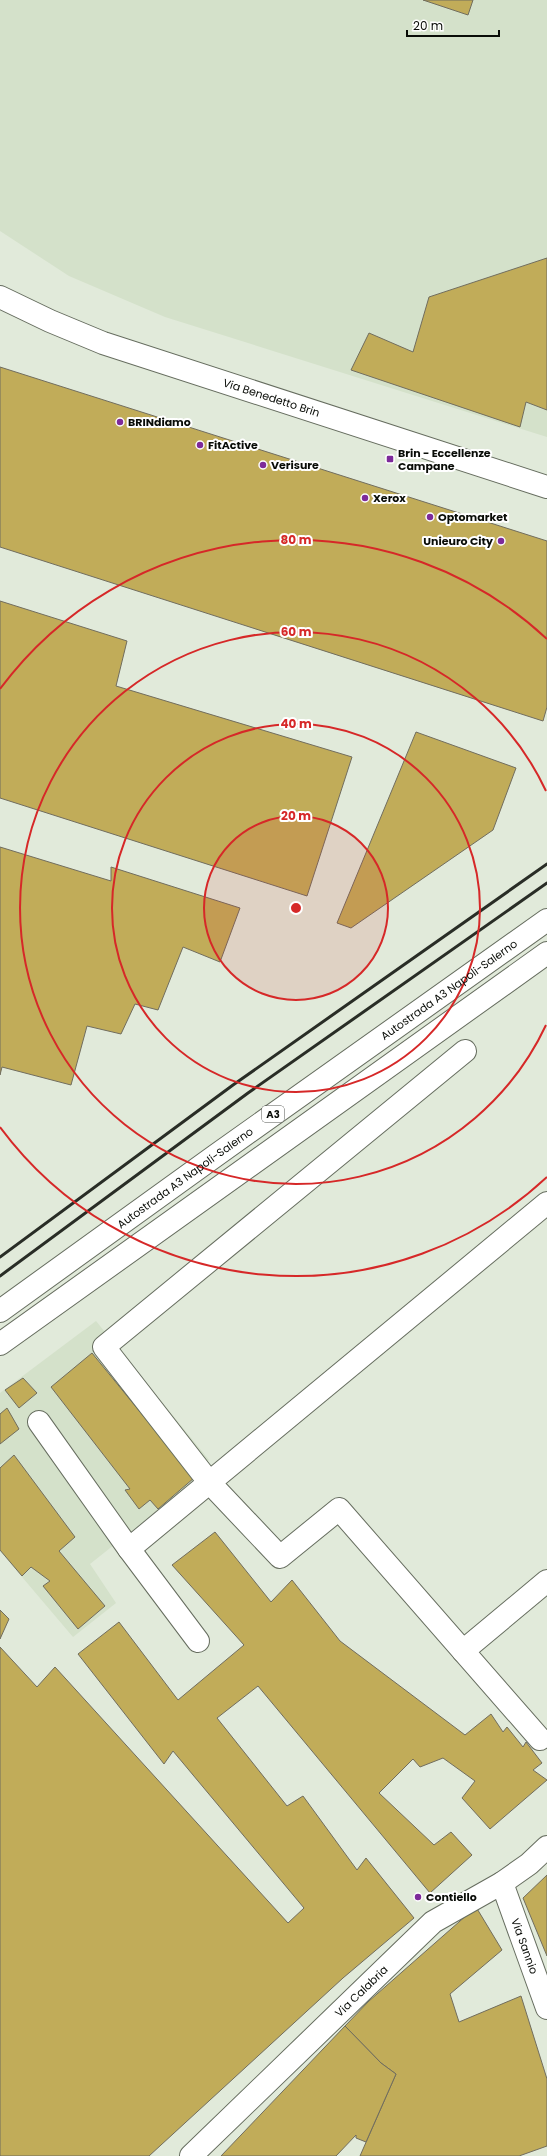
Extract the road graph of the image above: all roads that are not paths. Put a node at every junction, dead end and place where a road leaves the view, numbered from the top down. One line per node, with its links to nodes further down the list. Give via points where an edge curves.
1 (0, 297): 2 (main road, Via Benedetto Brin, via 103,343)
2 (547, 487)
3 (547, 920): 7 (main road, Autostrada A3 Napoli-Salerno / A3)
4 (547, 953): 8 (main road, A3)
5 (465, 1051): 10 (main road, via 104,1347)
6 (547, 1203): 10 (main road)
7 (0, 1311)
8 (0, 1344)
9 (39, 1422): 11 (main road)
10 (209, 1482): 11 (main road); 14 (main road, via 280,1557 339,1509)
11 (130, 1549): 13 (main road)
12 (547, 1581): 14 (main road)
13 (198, 1641)
14 (463, 1651): 15 (main road)
15 (540, 1738)
16 (547, 1847): 17 (main road, Via Calabria, via 529,1864)
17 (502, 1883): 18 (main road, Via Sannio); 19 (main road, Via Calabria, via 433,1922)
18 (547, 2008)
19 (191, 2156)

